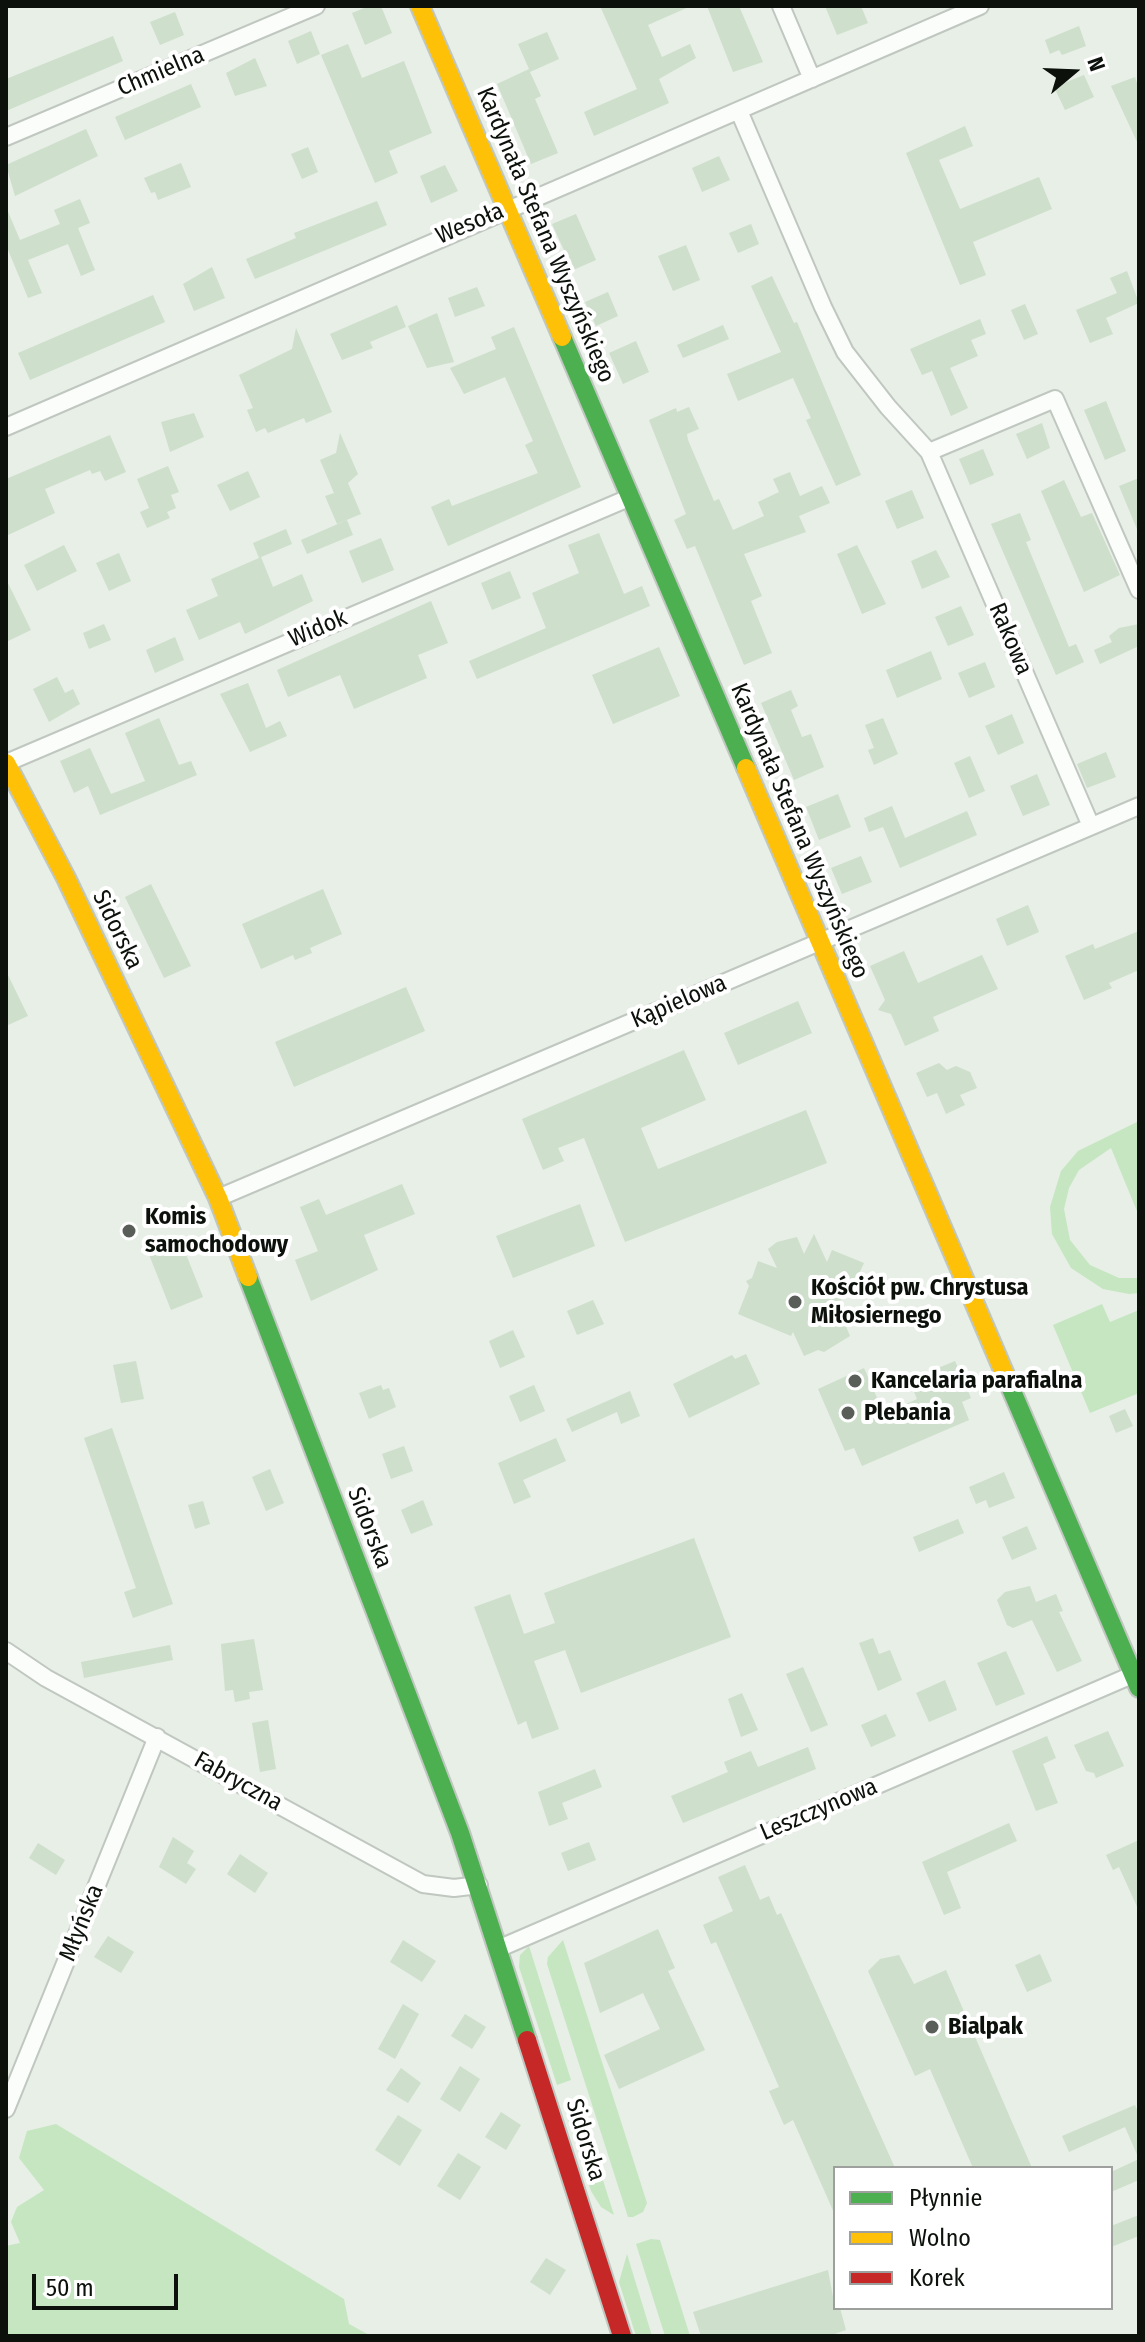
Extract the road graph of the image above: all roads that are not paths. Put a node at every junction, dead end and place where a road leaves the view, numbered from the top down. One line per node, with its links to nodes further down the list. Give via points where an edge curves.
1 (316, 6): 7 (street, Chmielna)
2 (420, 6): 8 (street, Kardynała Stefana Wyszyńskiego)
3 (781, 6): 5 (street)
4 (980, 6): 5 (street, Wesoła)
5 (812, 79): 6 (street, Wesoła)
6 (739, 111): 8 (street, Wesoła); 10 (street, Rakowa, via 845,352)
7 (6, 137)
8 (508, 208): 9 (street, Wesoła); 11 (street, Kardynała Stefana Wyszyńskiego)
9 (6, 427)
10 (929, 452): 12 (street, via 1055,399); 15 (street, Rakowa)
11 (631, 497): 13 (street, Widok); 16 (street, Kardynała Stefana Wyszyńskiego)
12 (1139, 590)
13 (6, 763): 17 (street, Sidorska)
14 (1139, 806): 15 (street, Kąpielowa)
15 (1091, 826): 16 (street, Kąpielowa)
16 (820, 941): 17 (street, Kąpielowa); 19 (street, Kardynała Stefana Wyszyńskiego)
17 (218, 1198): 21 (street, Sidorska)
18 (6, 1651): 20 (street, Fabryczna)
19 (1137, 1678): 22 (street, Leszczynowa)
20 (157, 1737): 21 (street, Fabryczna, via 423,1884); 23 (street, Młyńska)
21 (479, 1885): 22 (street, Sidorska)
22 (500, 1948): 24 (street, Sidorska)
23 (6, 2109)
24 (622, 2336)

